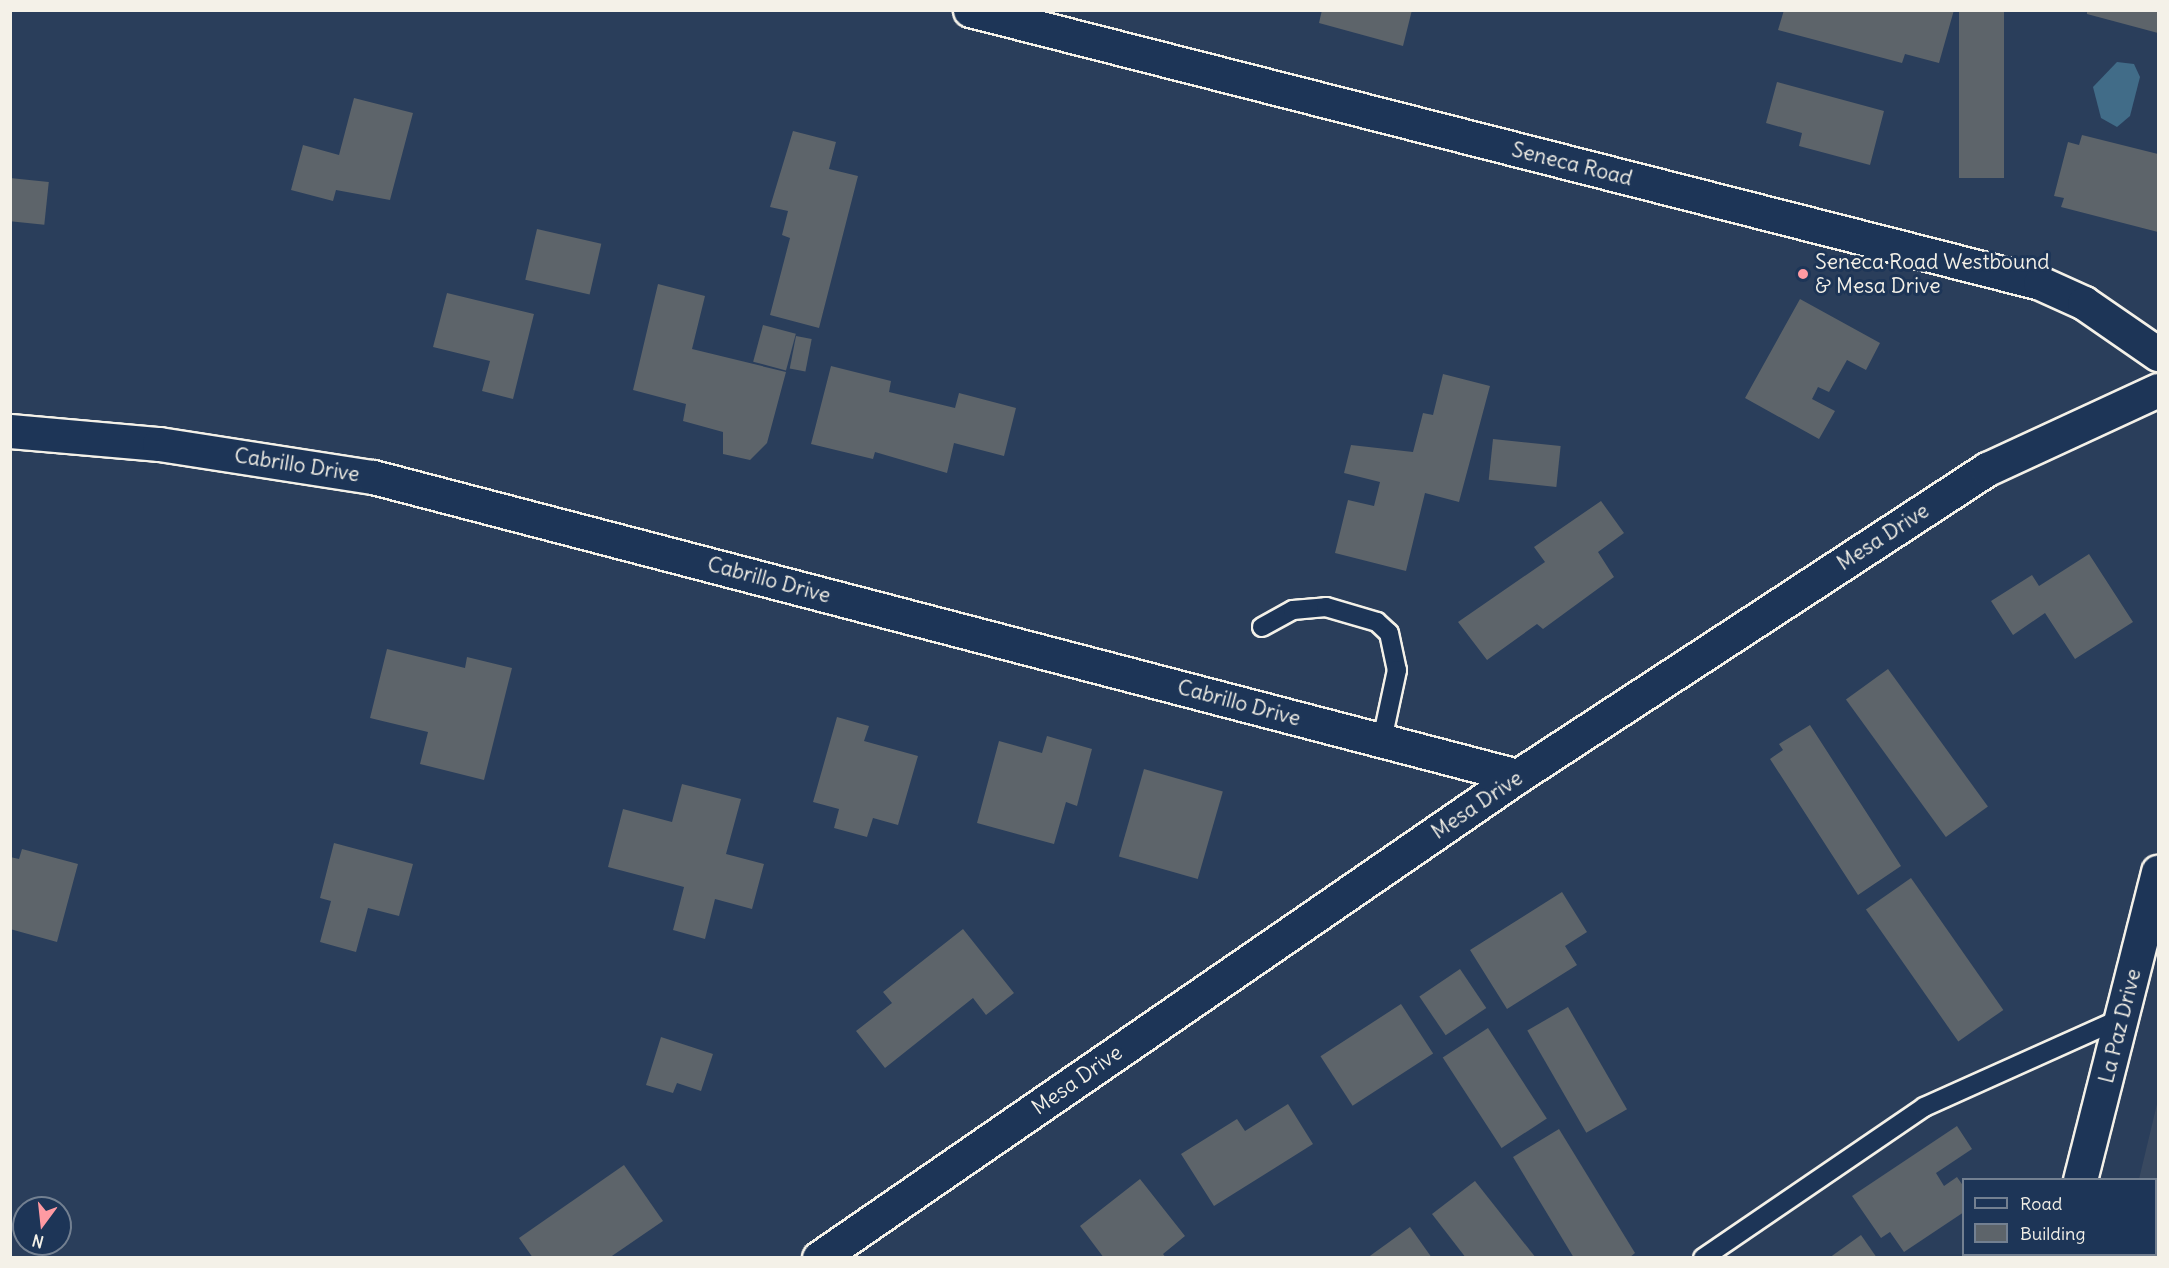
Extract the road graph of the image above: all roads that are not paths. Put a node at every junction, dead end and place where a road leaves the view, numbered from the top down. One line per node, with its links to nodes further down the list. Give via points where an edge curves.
1 (969, 10): 2 (street, Seneca Road, via 2040,283 2084,303)
2 (2158, 354)
3 (2158, 390): 7 (street, Mesa Drive, via 1987,469)
4 (10, 431): 6 (street, Cabrillo Drive, via 159,444 373,477)
5 (1262, 627): 6 (lane, via 1293,610 1326,607 1377,622 1389,633 1397,670)
6 (1382, 740): 7 (street, Cabrillo Drive)
7 (1518, 776): 11 (street, Mesa Drive)
8 (2158, 872): 9 (street, La Paz Drive)
9 (2122, 1018): 10 (street, La Paz Drive); 12 (lane, via 1924,1107)
10 (2080, 1178)
11 (819, 1257)
12 (1703, 1257)

